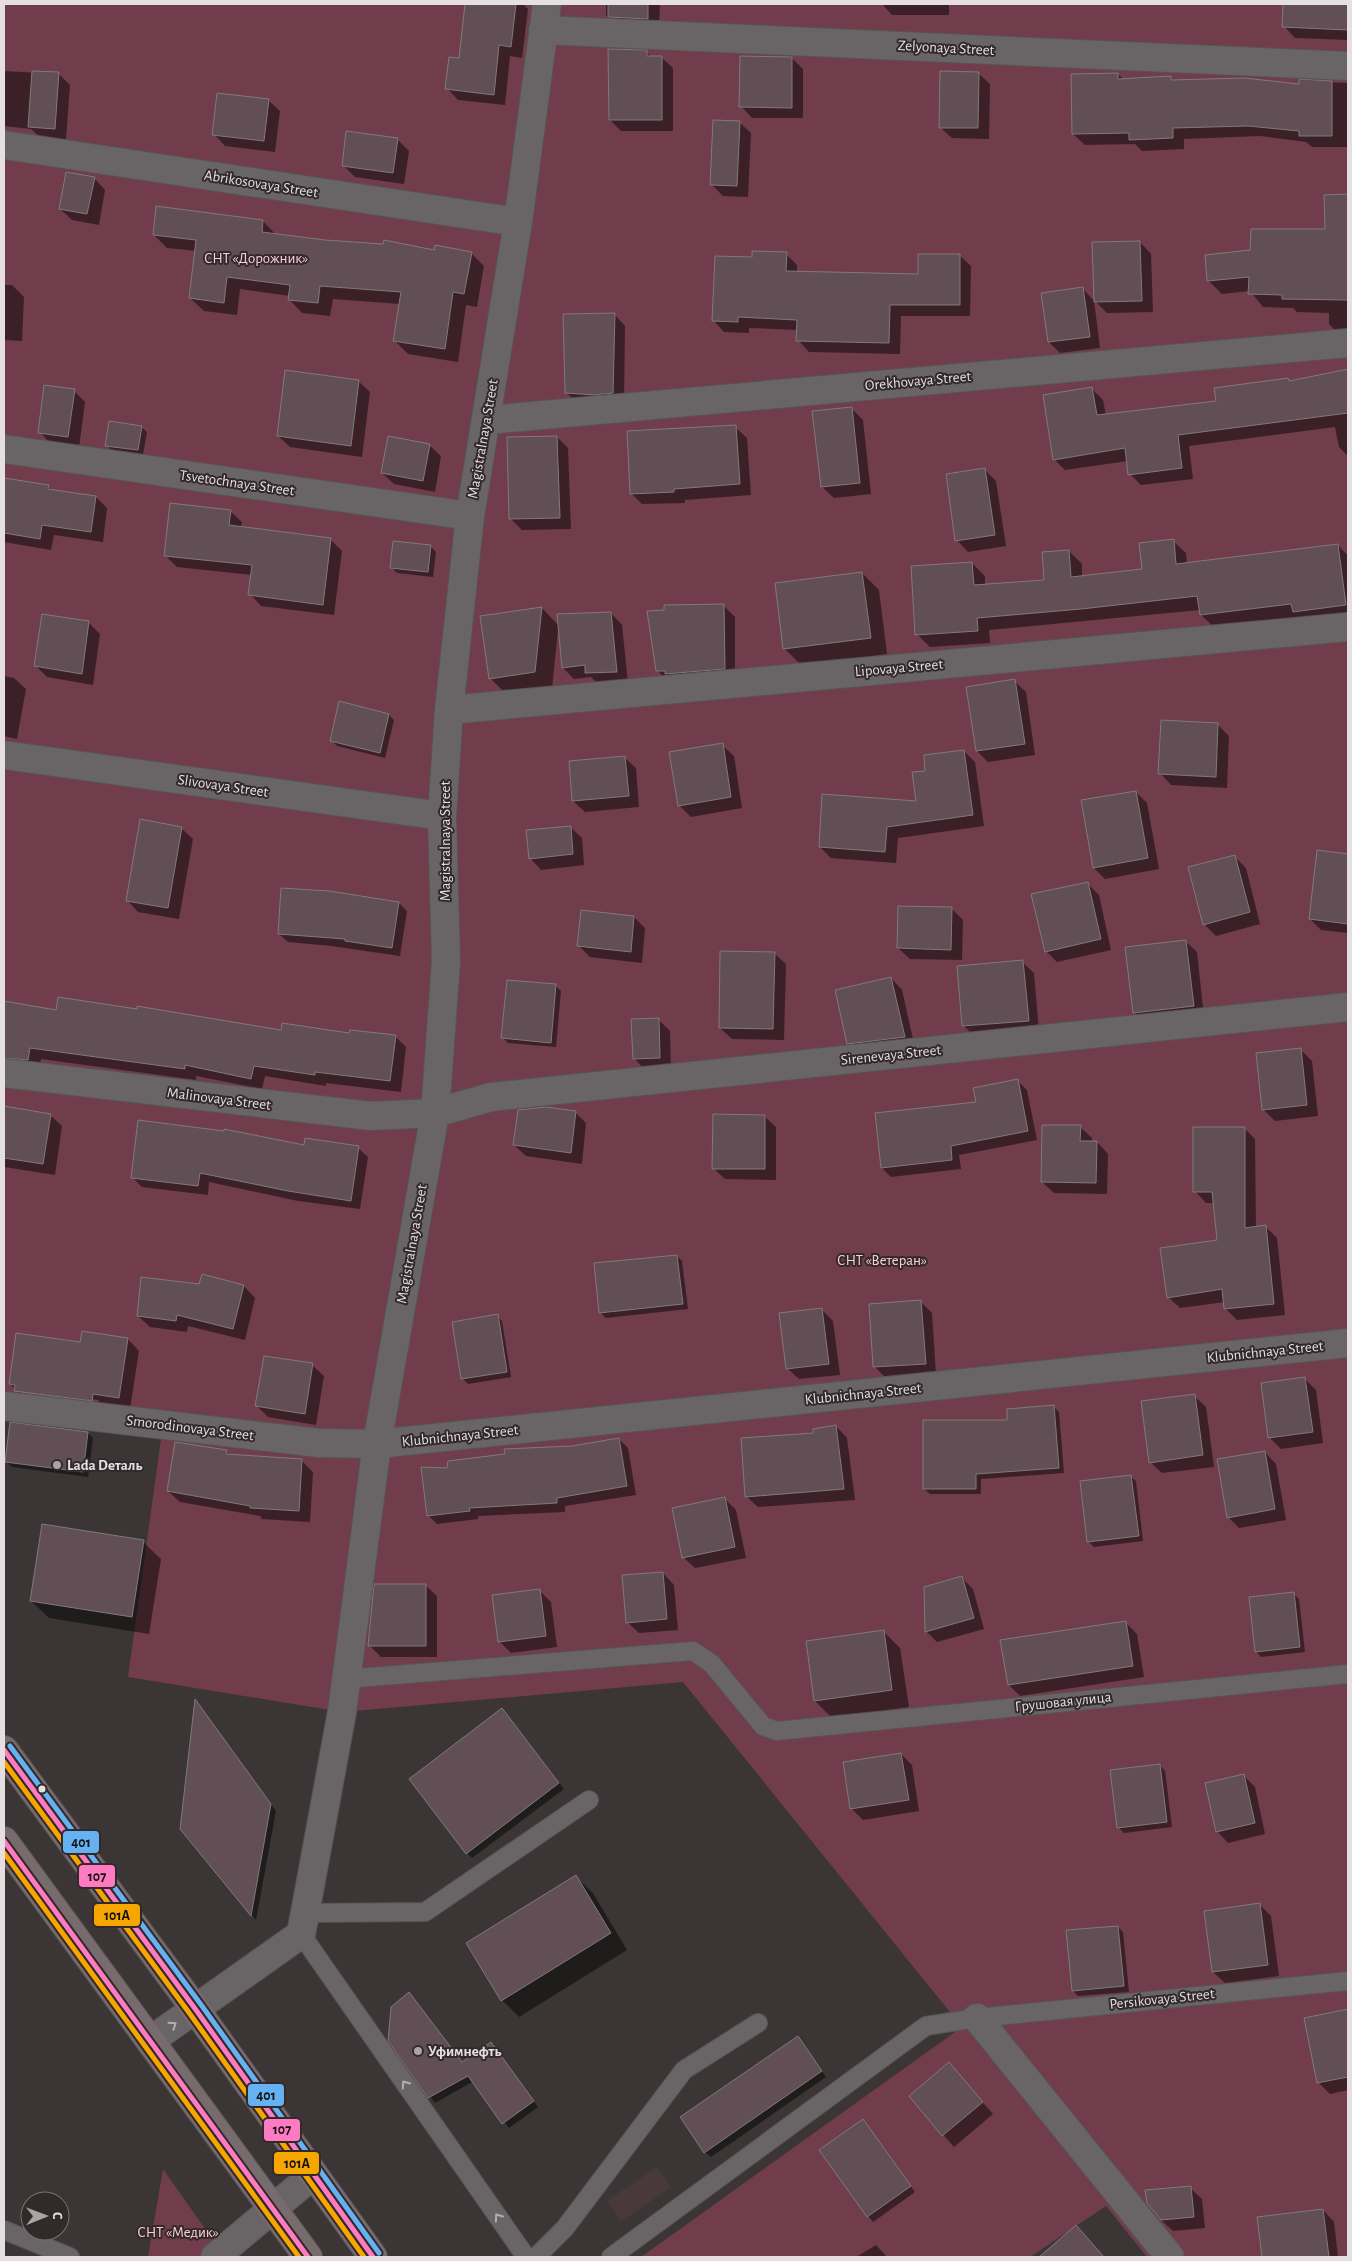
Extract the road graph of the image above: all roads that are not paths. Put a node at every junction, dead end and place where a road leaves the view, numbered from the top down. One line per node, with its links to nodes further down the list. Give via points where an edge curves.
1 (548, 4): 2 (street, Magistralnaya Street)
2 (543, 30): 3 (street, Zelyonaya Street); 5 (street, Magistralnaya Street)
3 (1348, 66)
4 (4, 145): 5 (street, Abrikosovaya Street)
5 (518, 222): 7 (street, Magistralnaya Street)
6 (1348, 343): 7 (street, Orekhovaya Street)
7 (487, 420): 9 (street, Magistralnaya Street)
8 (4, 449): 9 (street, Tsvetochnaya Street)
9 (470, 516): 11 (street, Magistralnaya Street)
10 (1348, 627): 11 (street, Lipovaya Street)
11 (450, 710): 13 (street, Magistralnaya Street)
12 (4, 755): 13 (street, Slivovaya Street)
13 (442, 816): 16 (street, Magistralnaya Street, via 446,962)
14 (1348, 1007): 16 (street, Sirenevaya Street, via 491,1097)
15 (4, 1073): 16 (street, Malinovaya Street, via 371,1116)
16 (435, 1113): 19 (street, Magistralnaya Street)
17 (1348, 1343): 19 (street, Klubnichnaya Street)
18 (4, 1406): 19 (street, Smorodinovaya Street, via 319,1443)
19 (377, 1444): 21 (street, Magistralnaya Street)
20 (1348, 1674): 21 (lane, Грушовая улица, via 778,1731 763,1726 712,1664 693,1651)
21 (345, 1679): 25 (street, Magistralnaya Street, via 342,1712)
22 (4, 1750): 27 (highway)
23 (589, 1800): 25 (lane, via 425,1912)
24 (4, 1841): 30 (highway)
25 (303, 1924): 27 (street); 38 (lane, one-way to 25)
26 (1348, 1981): 28 (lane, Persikovaya Street)
27 (196, 2010): 30 (street, one-way to 27); 31 (highway)
28 (977, 2018): 40 (lane, Persikovaya Street, via 926,2026); 41 (street)
29 (758, 2023): 39 (lane, via 684,2070 565,2228)
30 (150, 2041): 32 (highway)
31 (313, 2175): 32 (street); 37 (highway)
32 (272, 2208): 35 (street); 36 (highway)
33 (4, 2230): 34 (lane)
34 (70, 2257)
35 (216, 2257)
36 (308, 2257)
37 (373, 2257)
38 (526, 2257)
39 (536, 2257)
40 (611, 2257)
41 (1170, 2257)

